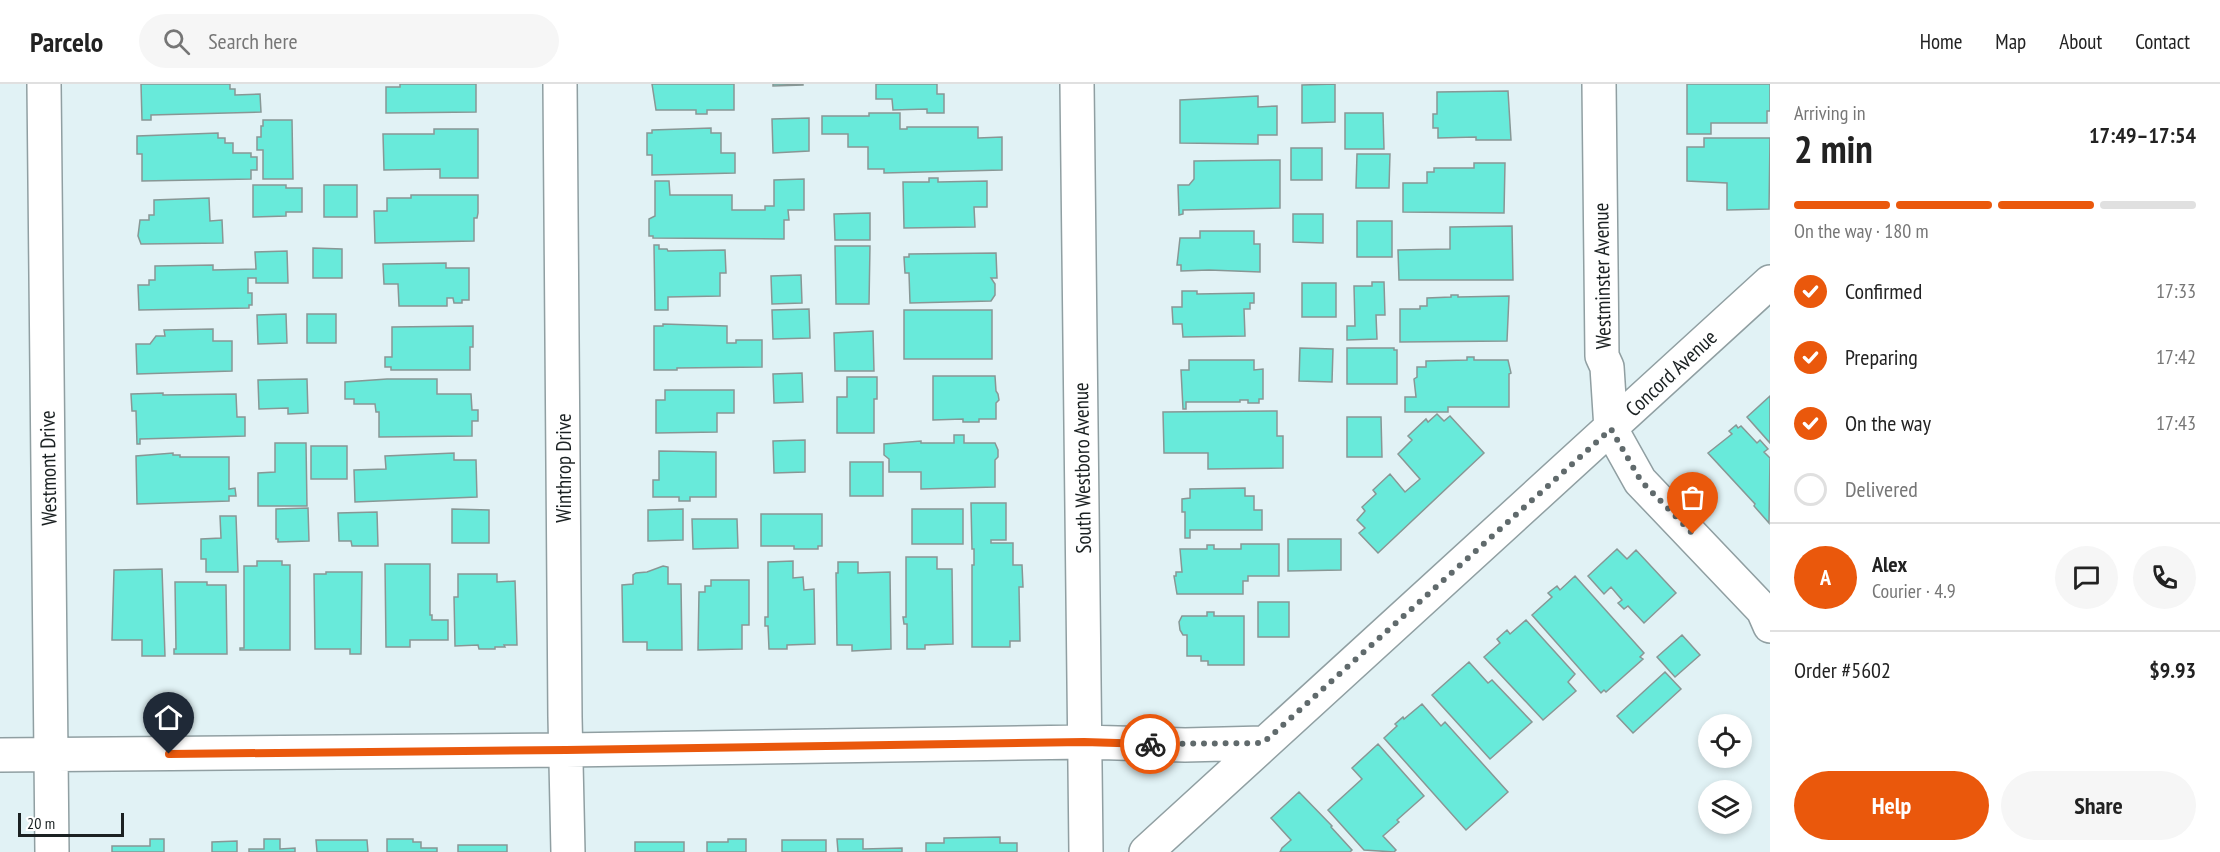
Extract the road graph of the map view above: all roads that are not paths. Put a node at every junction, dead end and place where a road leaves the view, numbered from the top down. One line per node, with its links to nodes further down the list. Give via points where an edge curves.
1 (44, 84): 11 (street, Westmont Drive)
2 (560, 84): 10 (street, Winthrop Drive)
3 (1077, 84): 8 (street, South Westboro Avenue)
4 (1599, 84): 6 (street, Westminster Avenue, via 1602,356 1607,367)
5 (1770, 282): 6 (street, Concord Avenue)
6 (1611, 429): 7 (street, Westminster Avenue, via 1641,481 1763,610); 9 (street, Concord Avenue)
7 (1770, 626)
8 (1084, 742): 9 (street); 10 (street); 15 (street, South Westboro Avenue)
9 (1263, 743): 16 (street, Concord Avenue)
10 (566, 750): 11 (street); 14 (street, Winthrop Drive)
11 (52, 754): 12 (street); 13 (street, Westmont Drive)
12 (0, 755)
13 (52, 852)
14 (568, 852)
15 (1086, 852)
16 (1146, 852)

